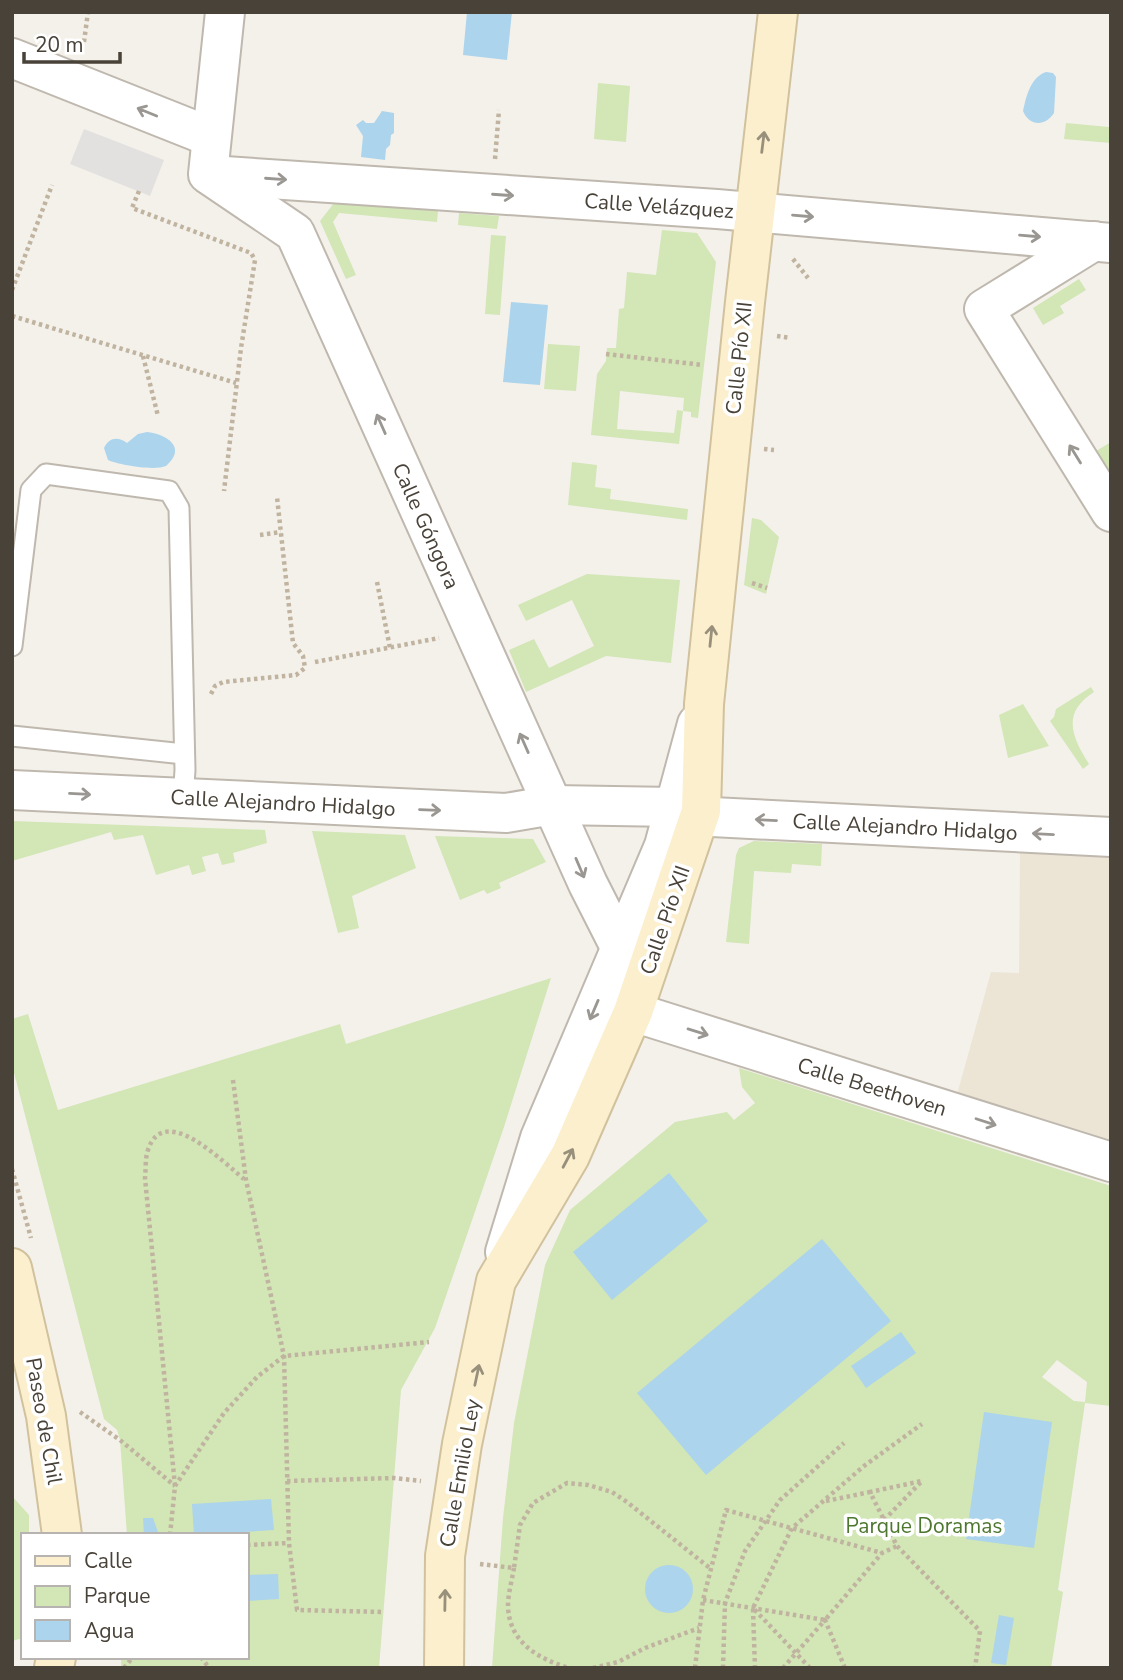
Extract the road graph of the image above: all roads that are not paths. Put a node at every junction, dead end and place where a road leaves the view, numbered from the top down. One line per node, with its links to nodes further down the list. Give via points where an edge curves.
1 (225, 12): 4 (street)
2 (778, 12): 6 (street, Calle Pío XII, one-way to 2)
3 (12, 58): 4 (street, one-way to 3)
4 (211, 137): 5 (street)
5 (208, 174): 6 (street, Calle Velázquez, one-way to 6); 14 (street, Calle Góngora, one-way to 5, via 295,233)
6 (755, 212): 7 (street, Calle Velázquez, one-way to 7); 15 (street, Calle Pío XII, one-way to 6, via 704,704)
7 (1103, 242): 8 (street, one-way to 7, via 984,309)
8 (1111, 512)
9 (12, 646): 11 (lane, via 31,490 46,474 169,491 179,508)
10 (12, 736): 11 (lane)
11 (184, 754): 13 (lane)
12 (12, 790): 13 (street, Calle Alejandro Hidalgo, one-way to 13)
13 (183, 799): 14 (street, Calle Alejandro Hidalgo, one-way to 14, via 506,813)
14 (553, 805): 15 (street, Calle Alejandro Hidalgo); 17 (street, Calle Góngora, one-way to 17)
15 (687, 809): 16 (street, Calle Alejandro Hidalgo, one-way to 15, via 712,817); 17 (street, Calle Pío XII, via 664,846); 18 (street, Calle Pío XII)
16 (1111, 837)
17 (620, 947): 21 (street, Calle Emilio Ley, one-way to 21, via 540,1138)
18 (633, 1012): 19 (street, Calle Beethoven, one-way to 19); 21 (street, Calle Emilio Ley, one-way to 18, via 570,1156)
19 (1111, 1162)
20 (12, 1268): 22 (street, Paseo de Chil, via 46,1416)
21 (496, 1281): 23 (street, Calle Emilio Ley, one-way to 21, via 445,1556 462,1444)
22 (62, 1533)
23 (444, 1668)

